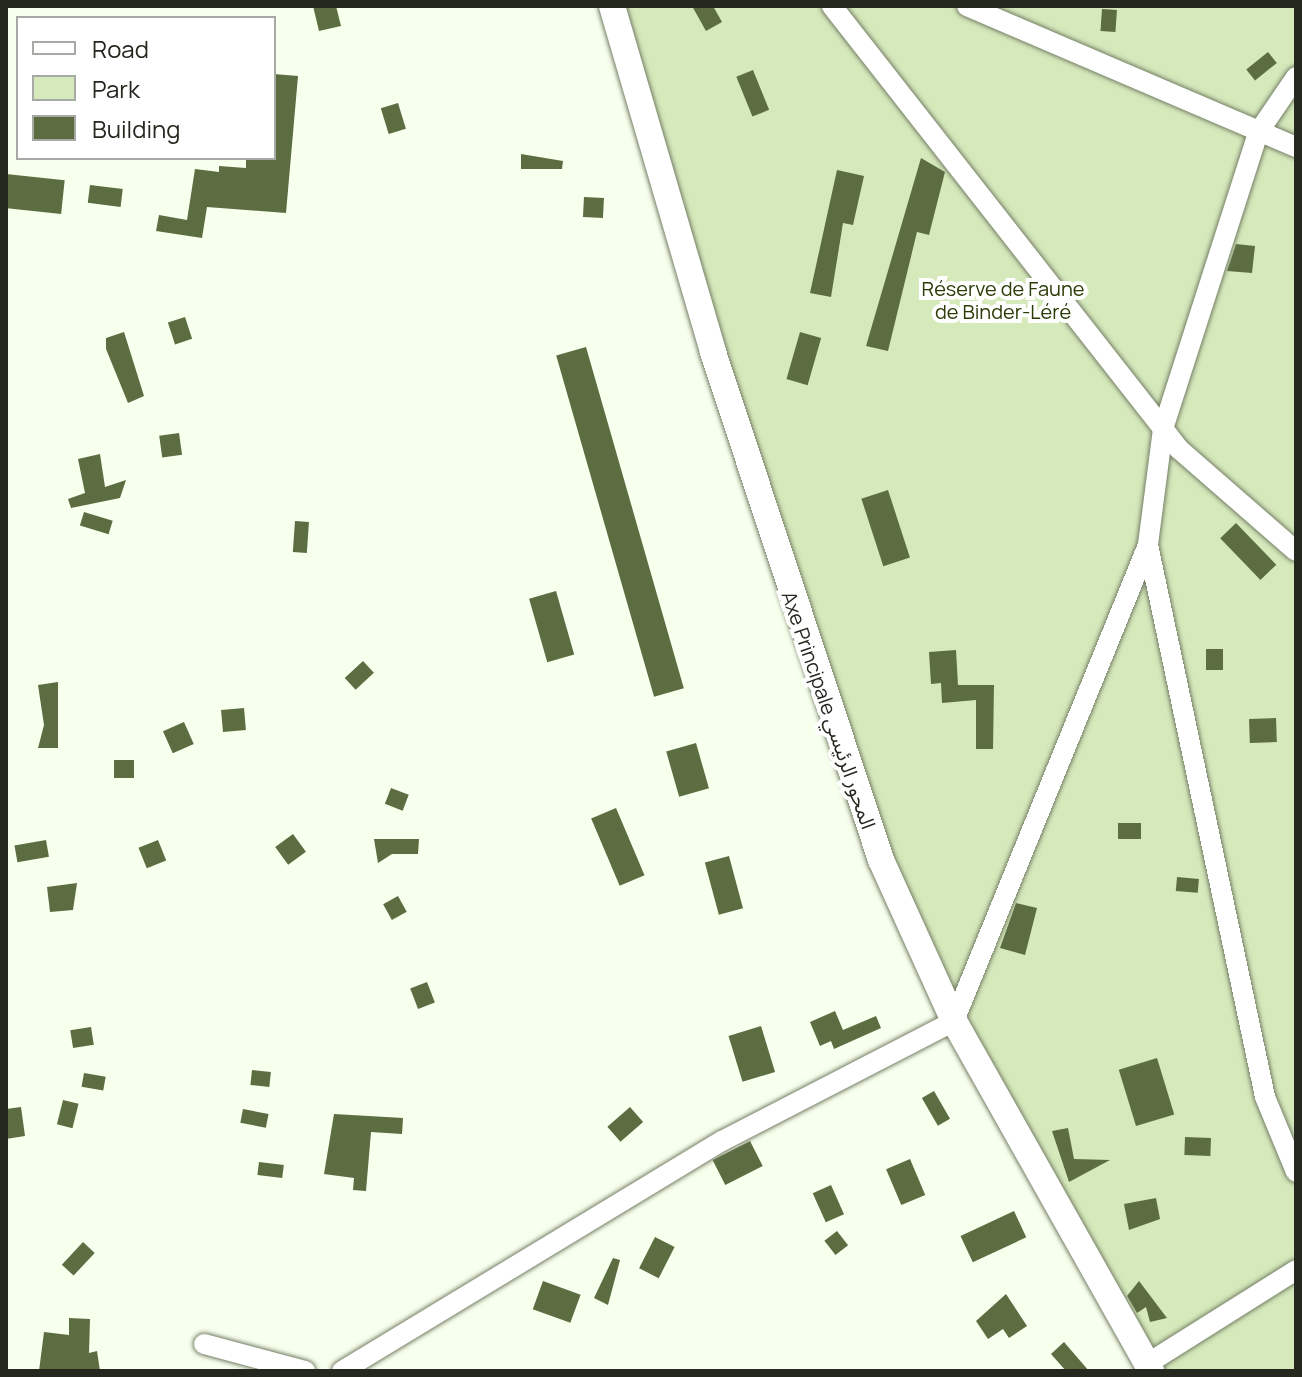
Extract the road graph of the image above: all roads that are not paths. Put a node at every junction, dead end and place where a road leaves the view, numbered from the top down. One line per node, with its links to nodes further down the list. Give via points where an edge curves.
1 (612, 6): 10 (main road, Axe Principale المحور الرئيسي, via 821,692 881,860)
2 (832, 6): 7 (street)
3 (967, 6): 5 (street)
4 (1296, 77): 5 (street)
5 (1258, 133): 6 (street); 7 (street)
6 (1296, 147)
7 (1163, 429): 8 (street); 9 (street)
8 (1148, 545): 10 (street); 11 (street, via 1265,1097)
9 (1296, 551)
10 (954, 1021): 14 (main road, Axe Principale المحور الرئيسي); 16 (street, via 722,1141)
11 (1296, 1172)
12 (1296, 1270): 14 (street)
13 (204, 1344): 15 (street)
14 (1149, 1367)
15 (305, 1371)
16 (342, 1371)

